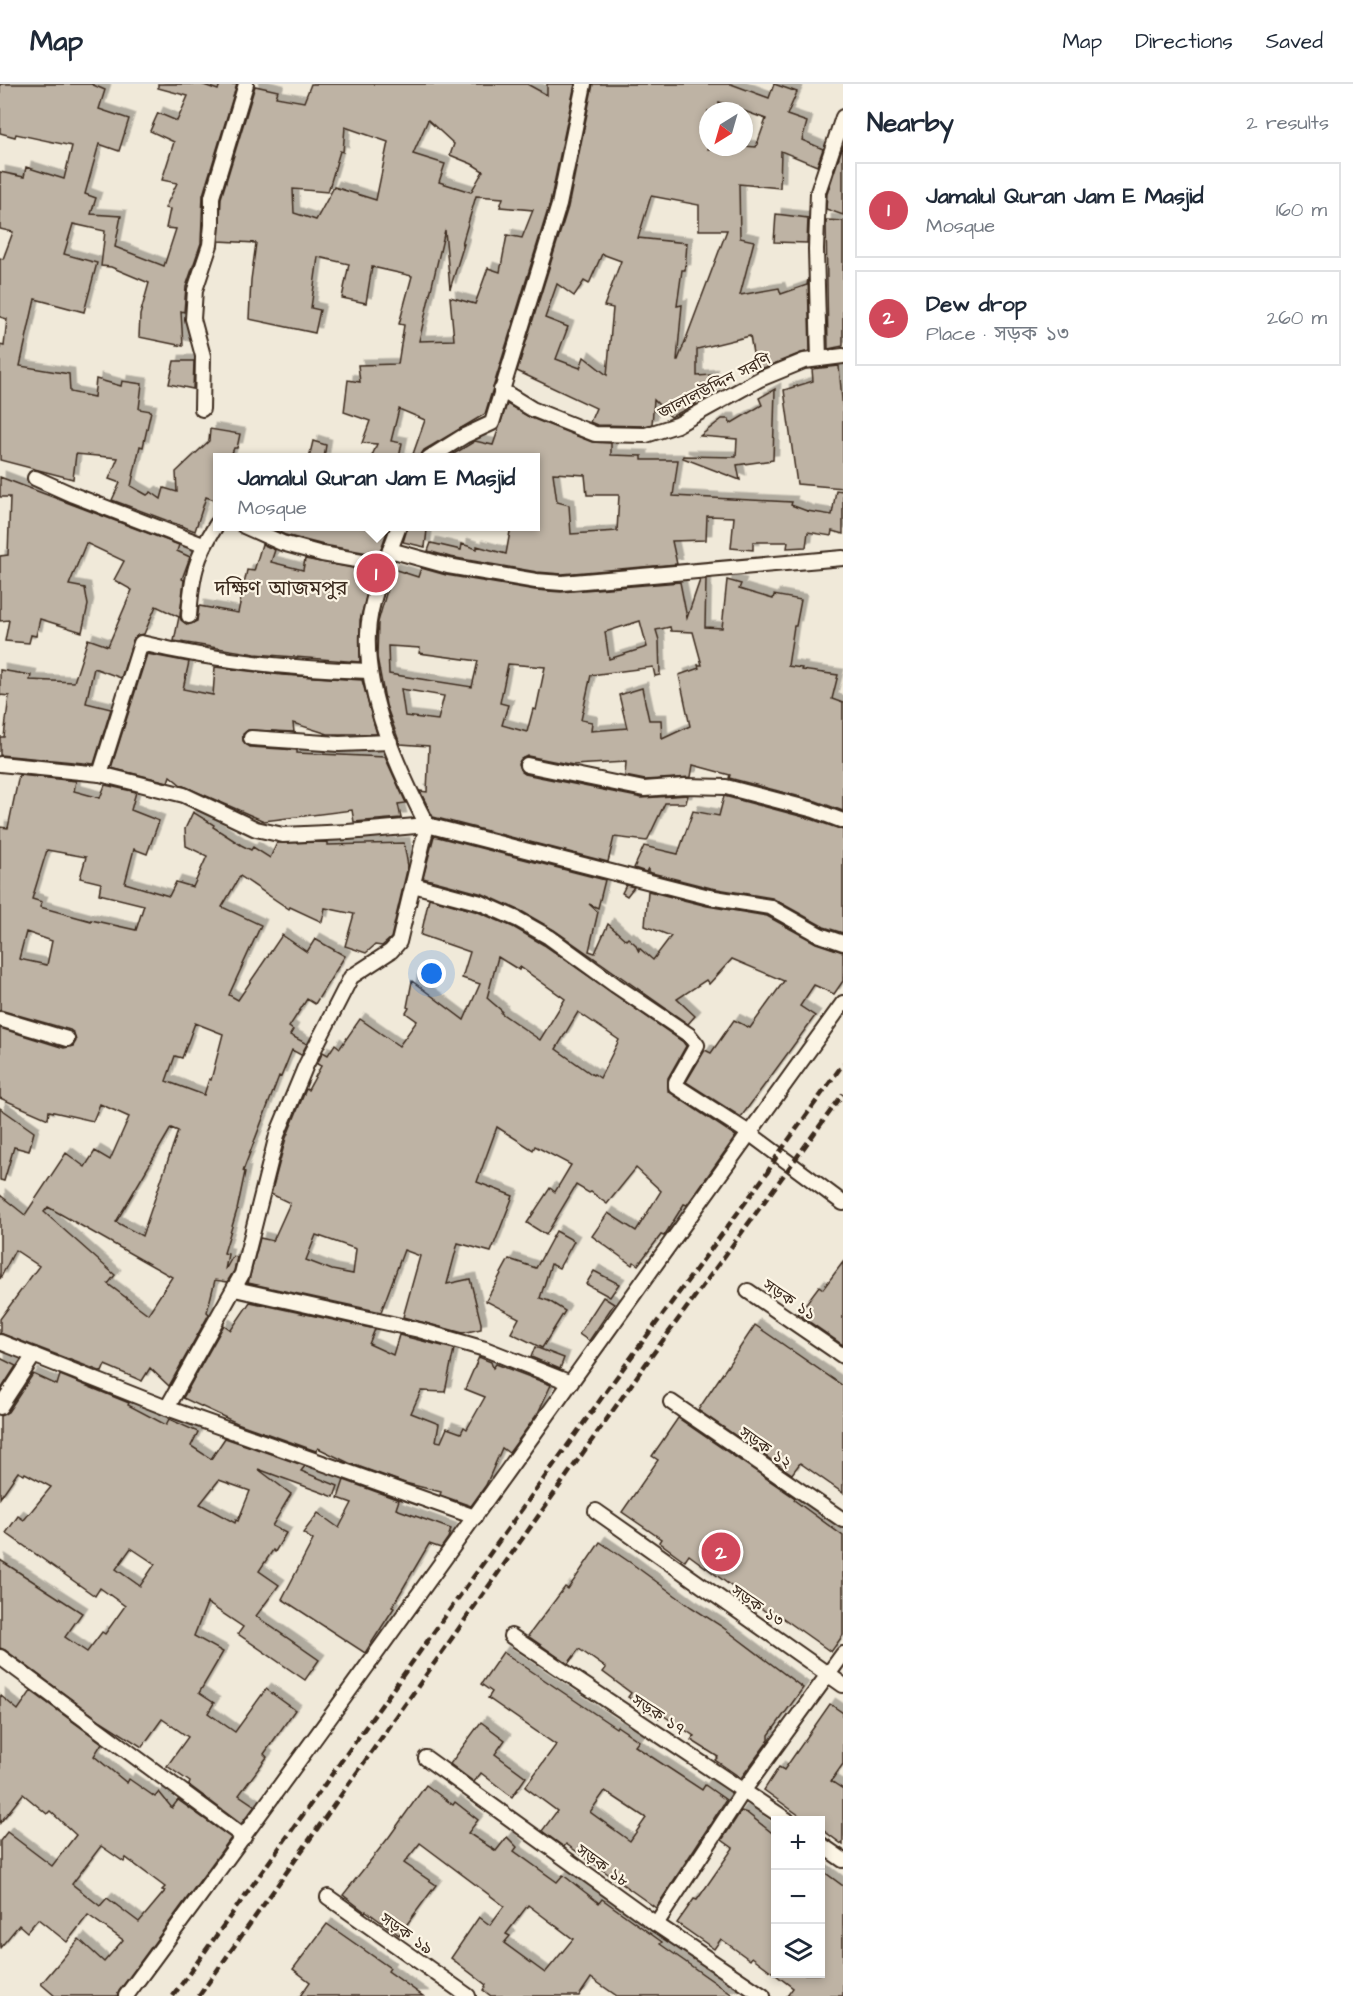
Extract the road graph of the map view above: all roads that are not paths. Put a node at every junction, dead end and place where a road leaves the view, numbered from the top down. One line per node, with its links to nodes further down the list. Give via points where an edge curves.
1 (246, 84): 7 (street, via 212,197 210,245 195,290 192,319 203,356)
2 (584, 84): 6 (street, via 559,205)
3 (843, 117): 5 (street, via 818,192)
4 (843, 356): 5 (street, জালালউদ্দিন সরণি)
5 (819, 359): 6 (street, জালালউদ্দিন সরণি, via 760,379 677,425 646,435 595,434 532,409)
6 (501, 390): 8 (street, via 492,423)
7 (202, 410)
8 (437, 453)
9 (35, 478): 13 (street)
10 (213, 530): 13 (street)
11 (255, 531): 16 (street, via 322,554)
12 (397, 531): 14 (street)
13 (203, 545): 17 (street, via 195,567)
14 (390, 550): 15 (street, via 448,566 562,583); 16 (street)
15 (843, 558)
16 (385, 565): 18 (street, via 368,631)
17 (189, 616)
18 (369, 671): 20 (street); 23 (street, via 213,658 141,643)
19 (251, 738): 20 (street, via 339,744)
20 (390, 742): 25 (street, via 403,780)
21 (0, 764): 23 (street)
22 (527, 765): 24 (street, via 644,789 726,787)
23 (100, 774): 25 (street, via 184,795 256,829 283,835)
24 (843, 821)
25 (427, 825): 26 (street); 27 (street, via 709,897 770,907)
26 (413, 885): 31 (street, via 481,903 517,919 689,1035 697,1045 676,1086); 33 (street, via 399,942 351,977 306,1065 277,1135)
27 (843, 943)
28 (843, 1003): 31 (street)
29 (0, 1019): 30 (street)
30 (67, 1039)
31 (748, 1133): 32 (street); 38 (street)
32 (843, 1203)
33 (235, 1289): 38 (street, via 441,1336); 41 (street)
34 (748, 1291): 37 (street, সড়ক ১১)
35 (0, 1342): 36 (street)
36 (34, 1355): 40 (street); 41 (street)
37 (843, 1356)
38 (571, 1383): 43 (street)
39 (671, 1402): 44 (street, সড়ক ১২)
40 (0, 1407)
41 (167, 1408): 43 (street)
42 (596, 1510): 48 (street, সড়ক ১৩)
43 (475, 1517): 53 (street)
44 (843, 1520)
45 (511, 1636): 51 (street, সড়ক ১৭)
46 (843, 1654): 48 (street)
47 (0, 1657): 53 (street)
48 (828, 1674): 49 (street, সড়ক ১৩); 51 (street)
49 (843, 1685)
50 (426, 1758): 57 (street, সড়ক ১৮)
51 (744, 1790): 52 (street, সড়ক ১৭); 57 (street)
52 (780, 1816)
53 (244, 1838): 58 (street)
54 (825, 1847): 55 (street)
55 (843, 1860)
56 (327, 1898): 59 (street, সড়ক ১৯)
57 (656, 1924): 60 (street, সড়ক ১৮)
58 (126, 1996)
59 (468, 1996)
60 (763, 1996)

